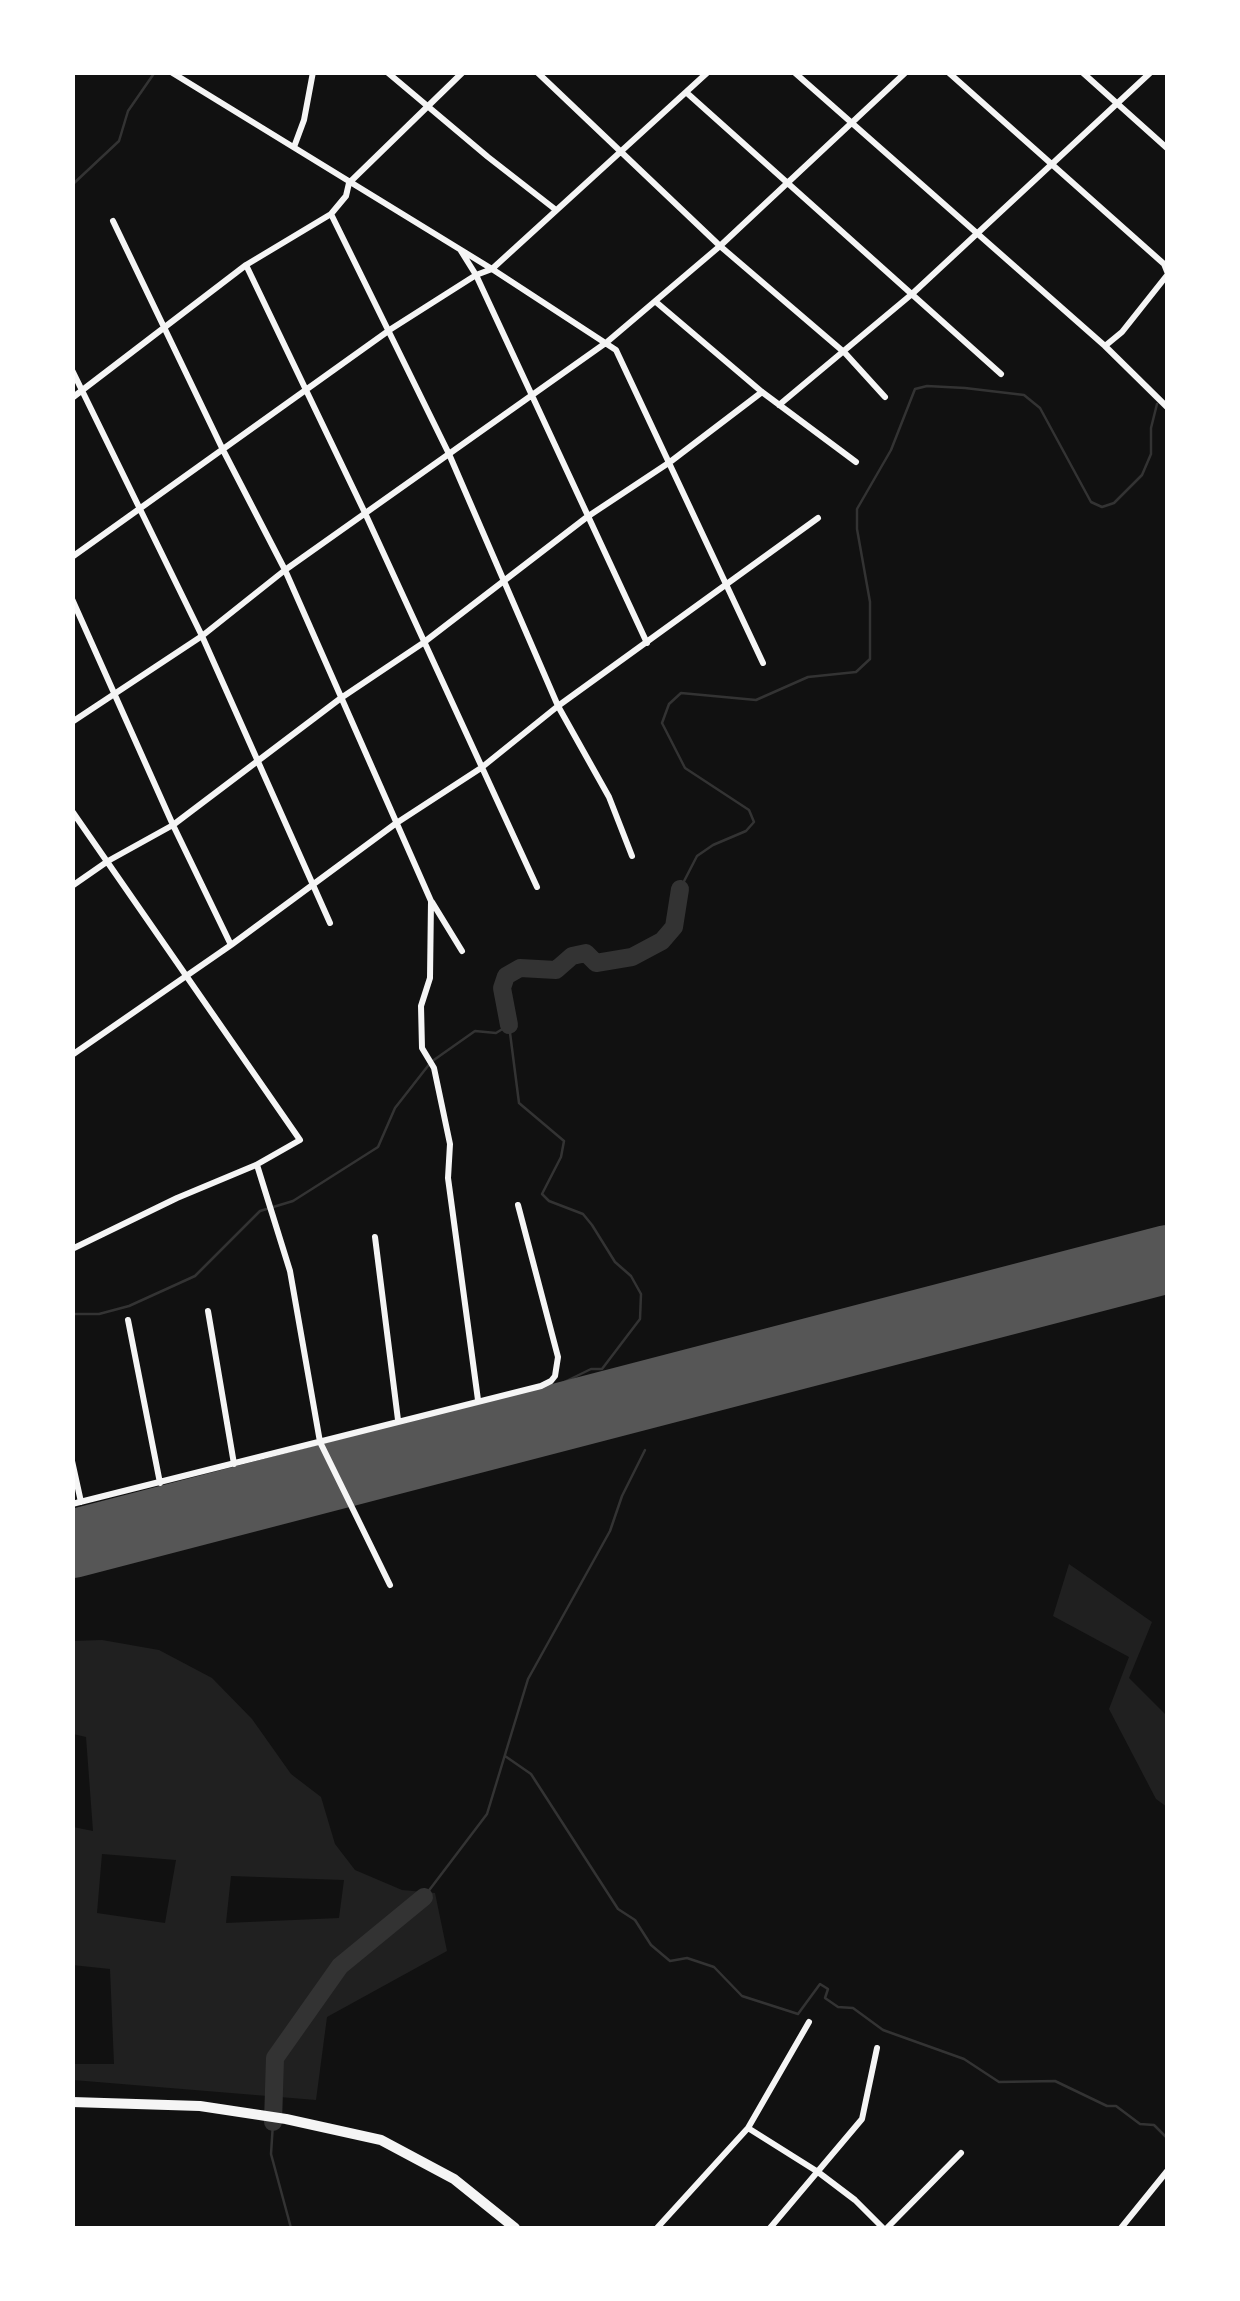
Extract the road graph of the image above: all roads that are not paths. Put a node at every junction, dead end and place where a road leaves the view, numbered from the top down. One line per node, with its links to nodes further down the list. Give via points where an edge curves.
1 (170, 72): 16 (street)
2 (313, 72): 16 (street)
3 (387, 72): 14 (street)
4 (463, 72): 14 (street)
5 (536, 72): 18 (street)
6 (708, 72): 12 (street)
7 (794, 72): 15 (street)
8 (906, 72): 15 (street)
9 (948, 72): 19 (street)
10 (1082, 72): 13 (street)
11 (1151, 72): 13 (street)
12 (687, 93): 18 (street); 21 (street)
13 (1117, 103): 17 (street); 19 (street)
14 (428, 106): 20 (street); 22 (street)
15 (850, 124): 21 (street); 25 (street)
16 (294, 147): 20 (street)
17 (1168, 149)
18 (621, 152): 22 (street); 26 (street)
19 (1051, 162): 25 (street); 30 (street)
20 (349, 183): 23 (street); 27 (street)
21 (787, 184): 26 (street); 32 (street)
22 (556, 210): 29 (street)
23 (331, 214): 28 (street); 35 (street)
24 (112, 221): 34 (street)
25 (977, 234): 32 (street); 37 (street)
26 (720, 246): 33 (street); 38 (street)
27 (460, 250): 29 (street); 31 (street)
28 (246, 265): 34 (street); 42 (street)
29 (492, 268): 31 (street); 36 (street)
30 (1168, 274): 37 (street)
31 (476, 275): 35 (street); 44 (street)
32 (912, 294): 38 (street); 40 (street)
33 (656, 302): 36 (street); 43 (street)
34 (164, 328): 41 (street); 49 (street)
35 (390, 329): 42 (street); 50 (street)
36 (608, 342): 44 (street); 51 (street)
37 (1104, 346): 48 (street)
38 (845, 353): 45 (street); 47 (street)
39 (72, 370): 41 (street)
40 (1002, 374)
41 (84, 390): 46 (street); 53 (street)
42 (308, 391): 49 (street); 54 (street)
43 (762, 392): 47 (street); 51 (street)
44 (532, 394): 50 (street); 55 (street)
45 (885, 397)
46 (72, 398)
47 (779, 405): 52 (street)
48 (1165, 406)
49 (223, 450): 53 (street); 58 (street)
50 (449, 454): 54 (street); 59 (street)
51 (670, 462): 55 (street); 60 (street)
52 (856, 462)
53 (142, 510): 57 (street); 62 (street)
54 (365, 514): 58 (street); 64 (street)
55 (587, 517): 59 (street); 63 (street)
56 (818, 518): 60 (street)
57 (72, 557)
58 (285, 570): 62 (street); 67 (street)
59 (505, 581): 64 (street); 68 (street)
60 (726, 585): 63 (street); 65 (street)
61 (72, 599): 66 (street)
62 (202, 636): 66 (street); 70 (street)
63 (648, 642): 68 (street)
64 (422, 643): 67 (street); 71 (street)
65 (764, 663)
66 (116, 694): 69 (street); 74 (street)
67 (340, 698): 70 (street); 73 (street)
68 (558, 706): 71 (street); 75 (street, via 609,797)
69 (72, 722)
70 (257, 760): 74 (street); 77 (street)
71 (480, 768): 73 (street); 79 (street)
72 (72, 810): 76 (street)
73 (395, 824): 77 (street); 80 (street)
74 (172, 826): 76 (street); 82 (street)
75 (632, 856)
76 (108, 861): 78 (street); 84 (street)
77 (314, 884): 81 (street); 82 (street)
78 (72, 886)
79 (537, 887)
80 (431, 901): 83 (street); 92 (street, via 422,1048 434,1068 450,1144 448,1178)
81 (330, 923)
82 (231, 945): 84 (street)
83 (462, 951)
84 (188, 974): 85 (street); 86 (street, via 300,1138)
85 (72, 1055)
86 (257, 1165): 89 (street); 94 (street, via 290,1271)
87 (518, 1206): 92 (street, via 558,1366 542,1386)
88 (375, 1237): 93 (street)
89 (72, 1249)
90 (208, 1311): 96 (street)
91 (128, 1320): 97 (street)
92 (478, 1400): 93 (street)
93 (398, 1420): 94 (street)
94 (320, 1442): 96 (street); 99 (street)
95 (72, 1461): 98 (street)
96 (234, 1464): 97 (street)
97 (160, 1483): 98 (street)
98 (77, 1503)
99 (390, 1584)
100 (809, 2022): 103 (street)
101 (878, 2048): 106 (street, via 862,2118)
102 (72, 2102): 107 (highway, via 200,2106 381,2140 454,2178)
103 (748, 2128): 106 (street); 108 (street)
104 (961, 2153): 110 (street)
105 (1168, 2170): 111 (street)
106 (818, 2172): 109 (street); 110 (street)
107 (515, 2228)
108 (657, 2228)
109 (770, 2228)
110 (885, 2228)
111 (1121, 2228)

